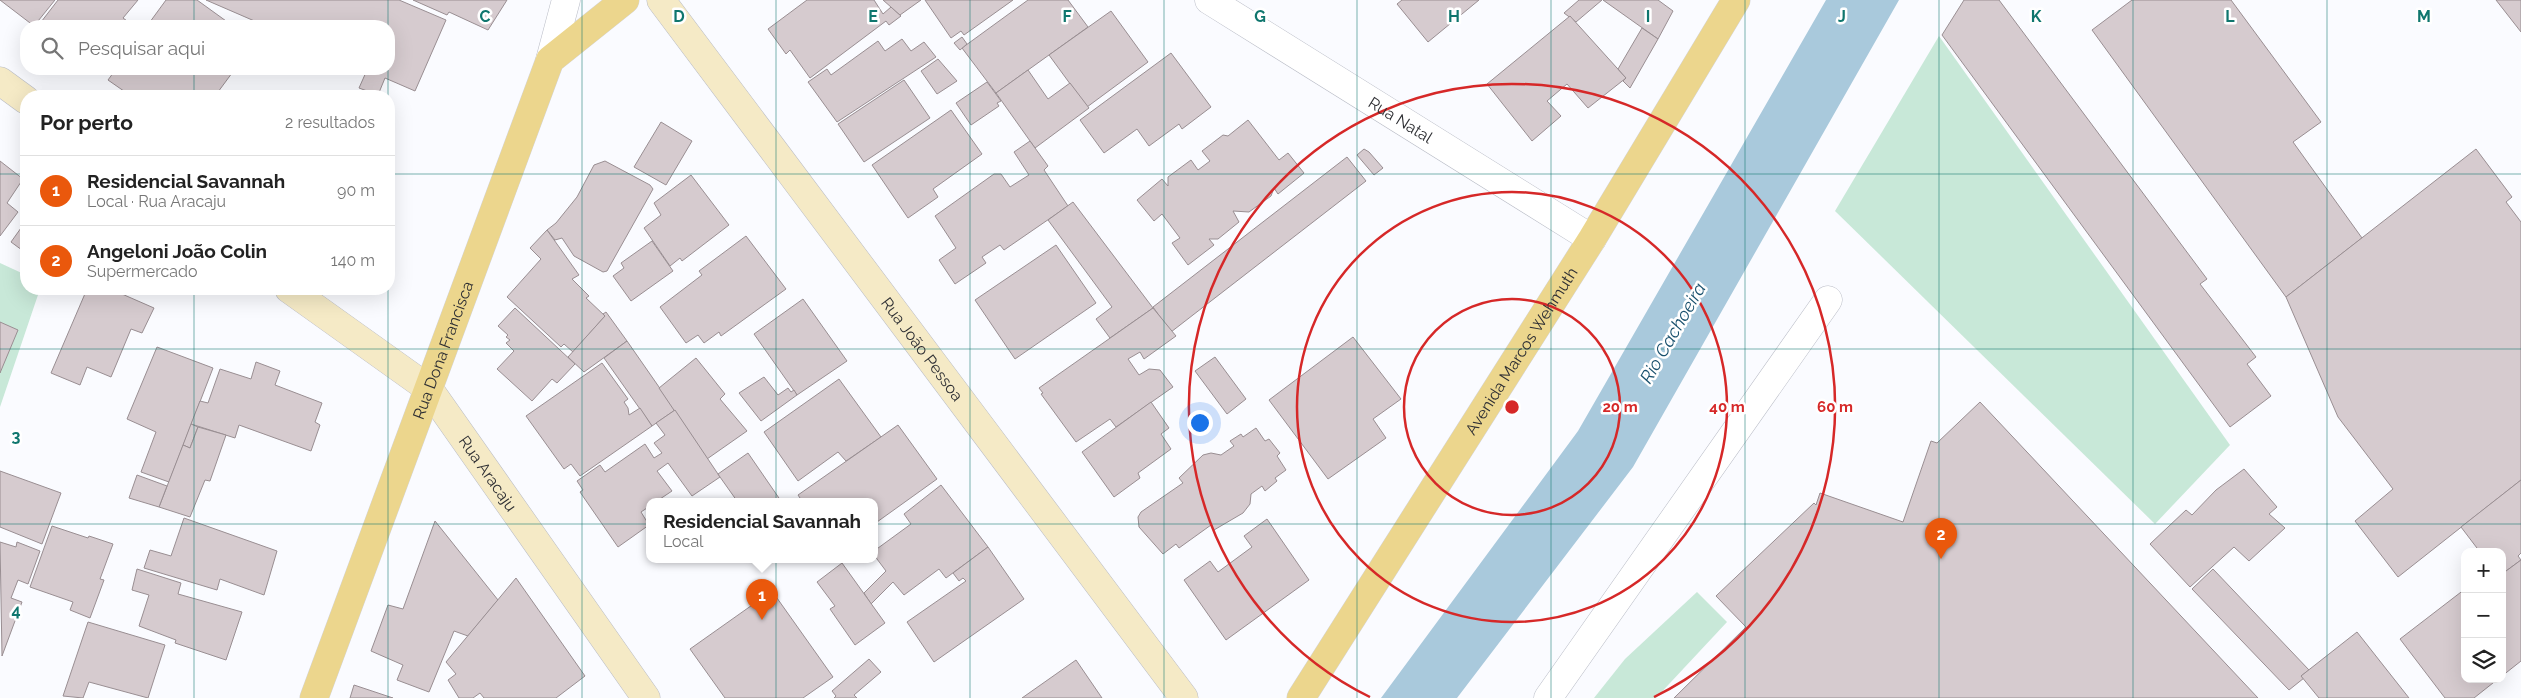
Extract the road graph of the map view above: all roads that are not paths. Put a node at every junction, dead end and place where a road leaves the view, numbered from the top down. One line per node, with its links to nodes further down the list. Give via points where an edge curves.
1 (566, 0): 6 (street, Rua Dona Francisca)
2 (625, 0): 6 (main road)
3 (661, 0): 15 (street, Rua João Pessoa)
4 (1209, 0): 9 (street, Rua Natal)
5 (1736, 0): 9 (main road, Avenida Marcos Wehmuth)
6 (550, 60): 12 (main road, Rua Dona Francisca)
7 (0, 81): 8 (street)
8 (20, 96)
9 (1592, 239): 16 (main road, Avenida Marcos Wehmuth)
10 (297, 295): 12 (street, Rua Aracaju)
11 (1828, 300): 17 (street)
12 (429, 389): 13 (main road, Rua Dona Francisca); 14 (street, Rua Aracaju)
13 (314, 698)
14 (646, 698)
15 (1184, 698)
16 (1301, 698)
17 (1548, 698)

